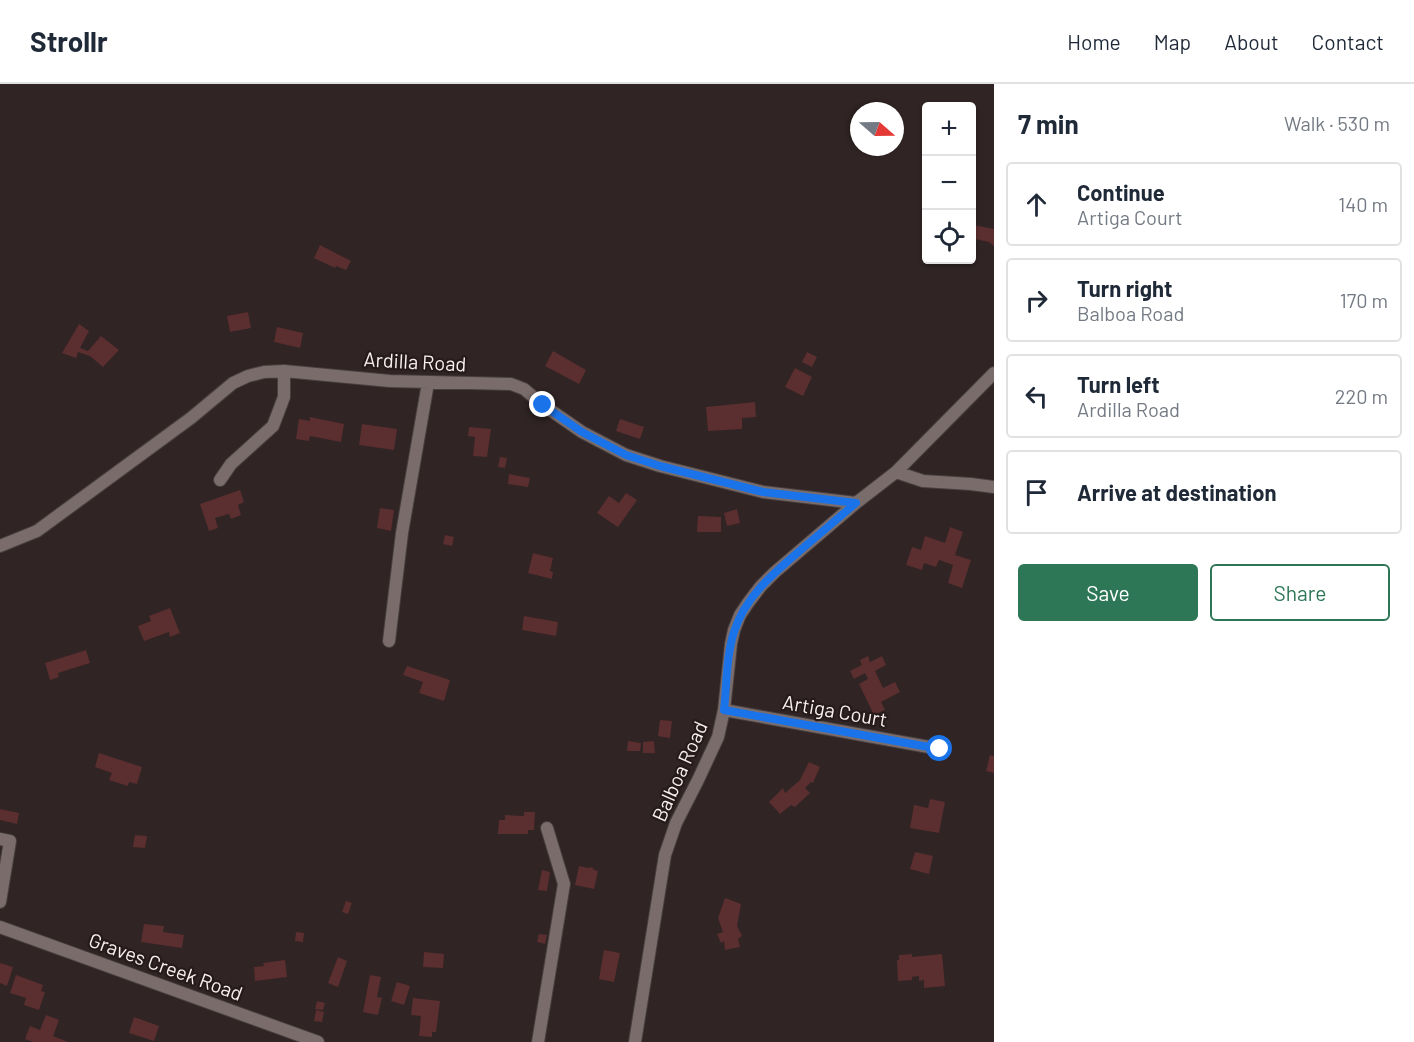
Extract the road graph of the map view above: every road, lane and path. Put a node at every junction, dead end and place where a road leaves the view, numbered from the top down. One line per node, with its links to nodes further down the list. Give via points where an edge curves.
1 (284, 371): 3 (street, Ardilla Road); 5 (street, via 284,397 273,426 231,464); 8 (street, Ardilla Road, via 264,372 233,383 37,531)
2 (994, 373): 4 (street, Balboa Road)
3 (428, 383): 7 (street, Ardilla Road, via 511,384 524,389 582,432 637,459 763,492); 9 (street, via 402,533)
4 (896, 472): 6 (street, via 923,481); 7 (street, Balboa Road)
5 (220, 480)
6 (994, 487)
7 (856, 503): 10 (street, Balboa Road, via 776,572 748,603 730,644)
8 (0, 546)
9 (389, 641)
10 (724, 710): 11 (street, Artiga Court); 18 (street, Balboa Road, via 713,748 676,823 665,855)
11 (940, 749)
12 (547, 828): 17 (street, via 564,884)
13 (0, 839): 14 (street, via 10,841)
14 (0, 902)
15 (0, 927): 16 (street, Graves Creek Road)
16 (318, 1042)
17 (538, 1042)
18 (635, 1042)

